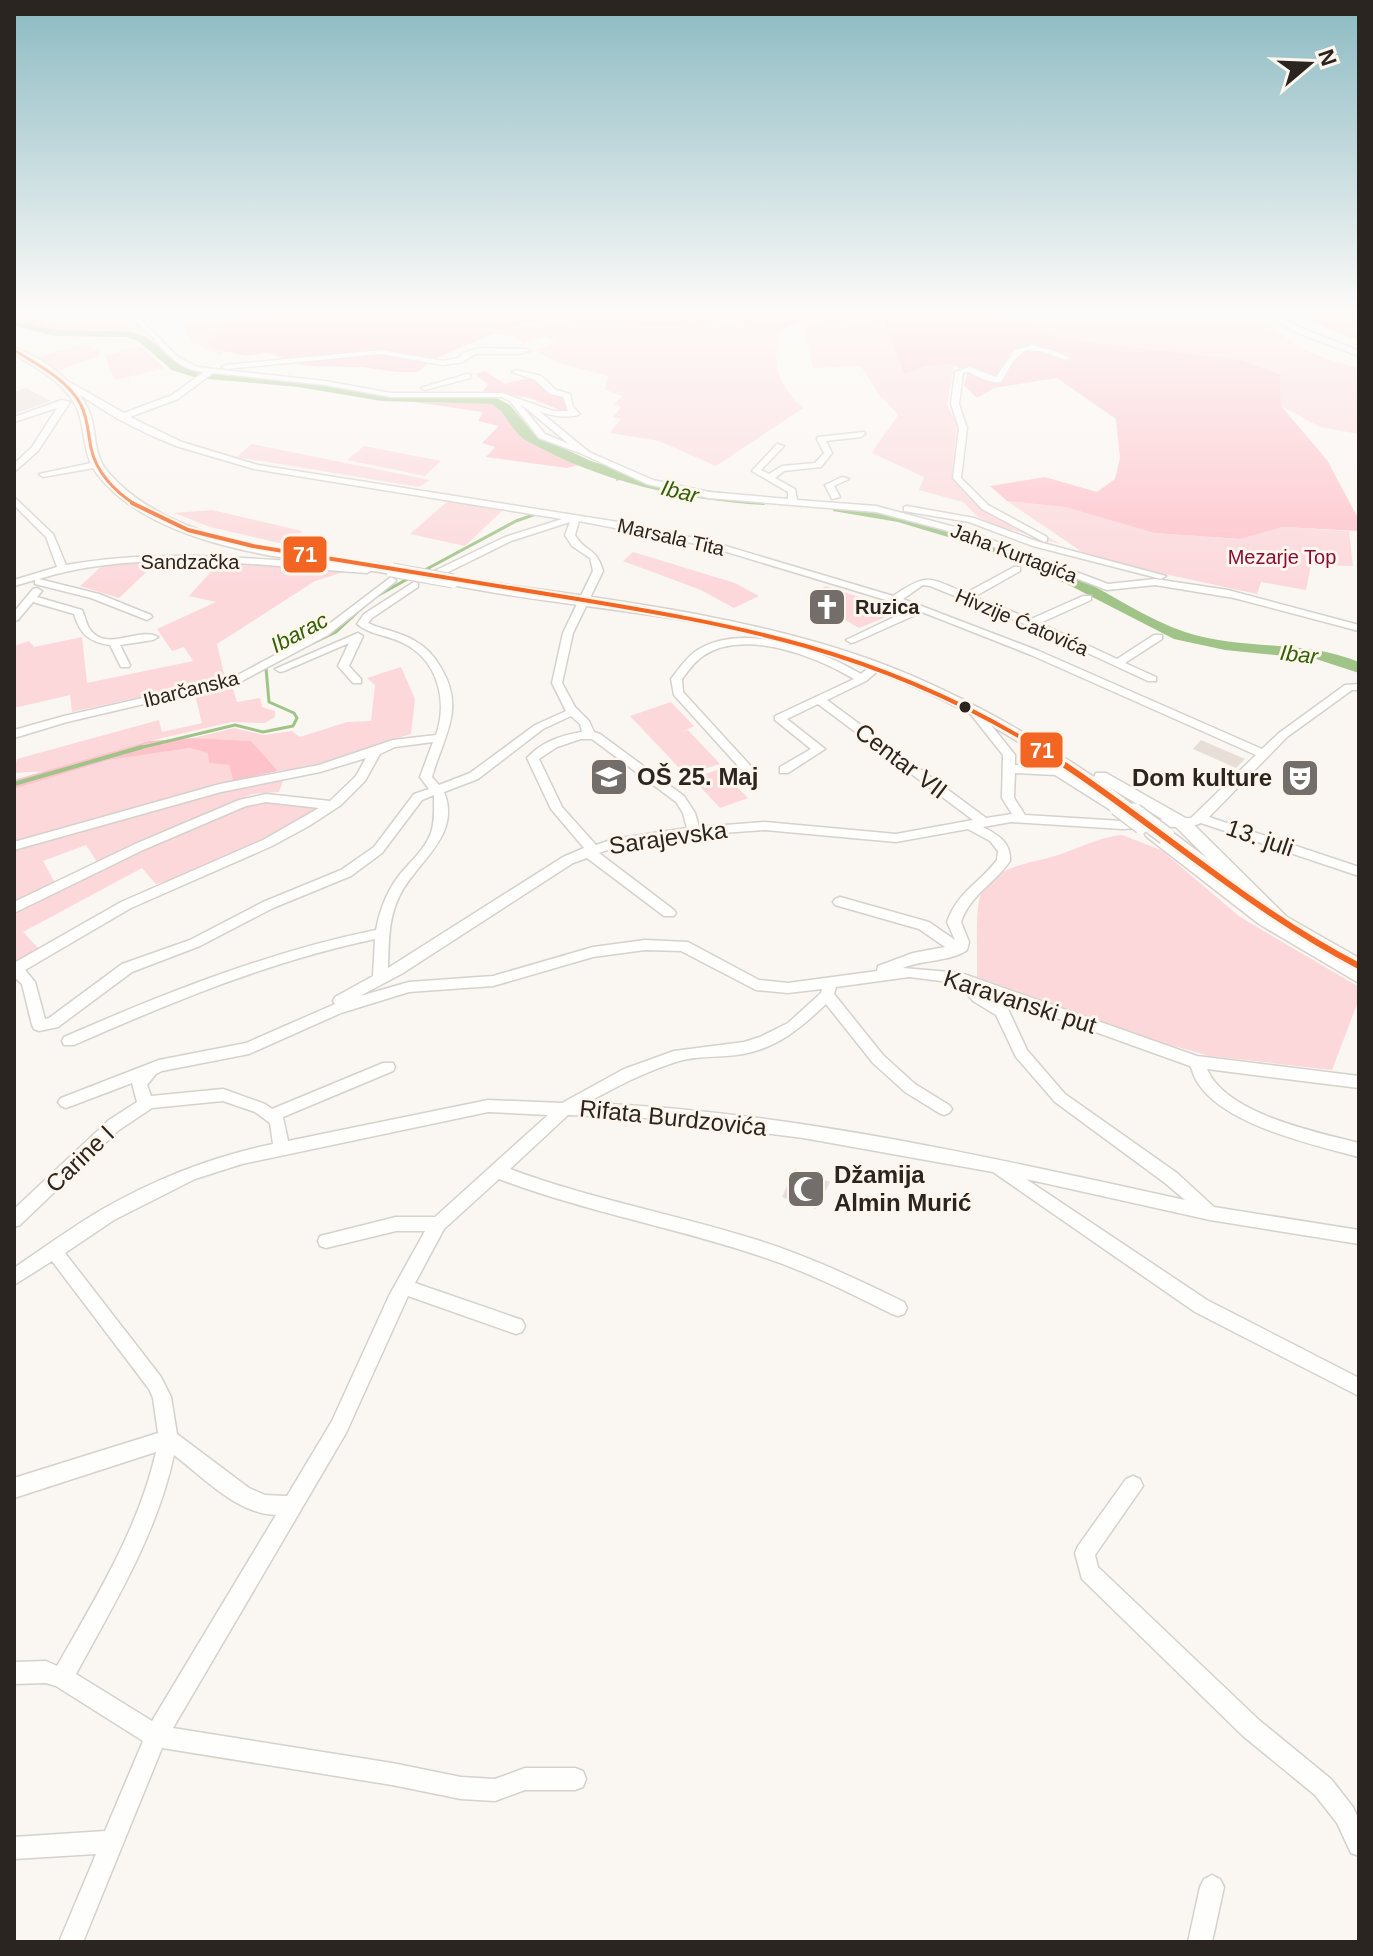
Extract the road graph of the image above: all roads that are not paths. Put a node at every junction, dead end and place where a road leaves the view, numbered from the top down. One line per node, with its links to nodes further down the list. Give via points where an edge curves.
1 (59, 404): 14 (street)
2 (64, 404): 18 (street, via 35,449)
3 (83, 404): 12 (main road)
4 (97, 404): 11 (street, Marsala Tita)
5 (155, 404): 13 (street)
6 (516, 404): 17 (street, Jaha Kurtagića, via 542,436)
7 (526, 404): 17 (street, Jaha Kurtagića)
8 (530, 404): 9 (street, via 552,413 576,414)
9 (568, 404)
10 (955, 404): 27 (street, via 963,428 956,471 965,490 985,507)
11 (108, 410): 12 (street); 13 (street, Marsala Tita)
12 (84, 415): 19 (main road)
13 (121, 417): 26 (street, Marsala Tita, via 179,444 257,467)
14 (14, 420)
15 (861, 434): 21 (street, via 821,439 828,453 818,465 782,469)
16 (780, 446): 21 (street, via 756,471)
17 (586, 454): 24 (street, Jaha Kurtagića, via 632,476 678,489)
18 (16, 465)
19 (96, 465): 20 (street); 28 (main road, via 126,498 158,518 205,535)
20 (43, 474)
21 (769, 478): 24 (street, via 792,491)
22 (845, 479): 23 (street, via 829,485)
23 (835, 497): 24 (street, Jaha Kurtagića); 27 (street, Jaha Kurtagića, via 965,518)
24 (793, 499): 34 (street, Jaha Kurtagića, via 876,509 963,532 1097,585 1155,582)
25 (14, 500): 29 (street, via 50,536)
26 (576, 517): 32 (street); 38 (street, via 570,535 590,553 598,571); 39 (street, Marsala Tita, via 709,544)
27 (1079, 555): 34 (street, Jaha Kurtagića)
28 (369, 568): 29 (street, Sandzačka, via 178,561); 32 (main road)
29 (63, 569): 31 (street, Sandzačka)
30 (1017, 569): 35 (street)
31 (38, 580): 33 (street, Sandzačka); 37 (street); 41 (street)
32 (401, 580): 38 (main road, bridge, via 453,581); 45 (street, via 362,624); 61 (street, Ibarčanska, via 324,633 238,679)
33 (14, 583)
34 (1236, 595): 44 (street, Jaha Kurtagića)
35 (966, 597): 39 (street, Hivzije Ćatovića, via 923,582); 43 (street, Hivzije Ćatovića)
36 (1087, 598): 43 (street)
37 (34, 599): 42 (street); 49 (street, via 72,609 90,636)
38 (583, 600): 52 (main road, via 776,635); 59 (street, via 568,633 557,683)
39 (894, 600): 40 (street, Marsala Tita)
40 (922, 608): 48 (street); 66 (street, Marsala Tita)
41 (147, 617)
42 (14, 618)
43 (1031, 623): 50 (street, Hivzije Ćatovića)
44 (1358, 625)
45 (362, 632): 53 (street); 56 (street, via 343,666); 63 (street, via 408,640 436,665 447,706)
46 (153, 637): 49 (street)
47 (1158, 637): 50 (street)
48 (851, 640)
49 (114, 643): 51 (street)
50 (1117, 663): 55 (street, Hivzije Ćatovića)
51 (125, 665)
52 (876, 667): 54 (street); 60 (main road)
53 (280, 669)
54 (862, 679): 58 (street); 69 (street, via 829,662 756,640 700,653 676,679 678,693)
55 (1152, 679)
56 (357, 681)
57 (1354, 687): 66 (street, 13. juli, via 1298,722)
58 (820, 700): 68 (street, via 779,718 819,749); 74 (street, Centar VII)
59 (572, 712): 62 (street); 70 (street, via 539,727 474,776)
60 (975, 712): 64 (main road); 67 (street)
61 (14, 734)
62 (589, 734): 76 (street, via 680,799); 79 (street, via 533,758 557,809)
63 (440, 738): 65 (street, via 393,744); 70 (street, via 426,777)
64 (1027, 742): 67 (street, via 1014,748); 75 (main road, via 1084,766); 77 (main road, bridge, via 1134,812)
65 (375, 752): 71 (street, via 360,783); 78 (street, via 220,788)
66 (1263, 754): 73 (street, 13. juli)
67 (1009, 762): 72 (street, via 1008,798); 77 (street, bridge, via 1058,771)
68 (784, 770)
69 (752, 774)
70 (436, 788): 85 (street, via 442,812 433,848 398,888); 88 (street, via 418,797 378,850 346,873 195,943 127,968 53,1023 39,1025 28,982)
71 (331, 805): 82 (street, via 266,798 243,803); 88 (street, via 306,825 127,904)
72 (1021, 818): 74 (street, Sarajevska); 75 (street, Sarajevska)
73 (1200, 818): 75 (street, Sarajevska); 80 (street, 13. juli)
74 (976, 823): 76 (street, Sarajevska, via 896,838 765,826); 86 (street, Centar VII, via 1004,846 1005,856 1001,868 973,892 955,919 963,939)
75 (1183, 824): 84 (main road)
76 (694, 831): 79 (street, Sarajevska)
77 (1159, 835): 84 (main road); 90 (street, via 1264,921)
78 (14, 846)
79 (590, 850): 83 (street); 91 (street, Sarajevska)
80 (1359, 872)
81 (840, 902): 86 (street, via 924,925)
82 (14, 908)
83 (669, 913)
84 (1283, 924): 87 (main road)
85 (383, 933): 91 (street); 95 (street, via 172,997)
86 (958, 950): 92 (street, via 913,958)
87 (1359, 966)
88 (14, 969)
89 (961, 978): 92 (street, Karavanski put, via 909,972); 96 (street, Karavanski put); 109 (street, via 978,997 1002,1011 1021,1053 1060,1098 1171,1178)
90 (1359, 978)
91 (380, 979): 94 (street, Sarajevska)
92 (861, 979): 93 (street, Karavanski put)
93 (828, 990): 94 (street, Karavanski put, via 756,985 683,946 645,945 593,952 493,981 409,987); 102 (street, via 793,1027 765,1041 679,1055 629,1073); 103 (street, via 878,1059)
94 (312, 1018): 98 (street, via 249,1048)
95 (69, 1041)
96 (1196, 1062): 99 (street, Karavanski put); 106 (street, via 1209,1089 1229,1103 1301,1134)
97 (388, 1067): 104 (street)
98 (151, 1070): 100 (street); 101 (street, via 139,1084)
99 (1359, 1082)
100 (66, 1102)
101 (149, 1102): 104 (street, via 223,1095); 110 (street, Carine I, via 114,1125)
102 (566, 1108): 105 (street, Rifata Burdzovića, via 488,1106); 107 (street, Rifata Burdzovića, via 647,1112 803,1132); 108 (street)
103 (944, 1109)
104 (273, 1115): 105 (street)
105 (282, 1149): 114 (street, Rifata Burdzovića, via 163,1185)
106 (1359, 1150)
107 (993, 1165): 109 (street, Rifata Burdzovića); 119 (street, via 1201,1306)
108 (497, 1171): 111 (street); 117 (street, via 545,1190 741,1242 807,1265)
109 (1210, 1213): 112 (street, Rifata Burdzovića)
110 (14, 1220)
111 (438, 1224): 113 (street, via 396,1224); 116 (street)
112 (1359, 1237)
113 (326, 1241)
114 (53, 1250): 115 (street, Rifata Burdzovića); 120 (street, via 155,1383)
115 (14, 1277)
116 (405, 1287): 118 (street); 123 (street, via 339,1427)
117 (898, 1308)
118 (516, 1326)
119 (1359, 1387)
120 (168, 1439): 122 (street); 123 (street, via 242,1495 265,1505); 125 (street, via 128,1560)
121 (1133, 1486): 129 (street, via 1085,1553 1089,1572 1251,1728 1323,1787)
122 (14, 1488)
123 (294, 1506): 126 (street)
124 (14, 1673): 125 (street, via 46,1672)
125 (62, 1678): 126 (street)
126 (156, 1736): 127 (street, via 461,1788 495,1790 525,1779); 128 (street)
127 (575, 1779)
128 (113, 1842): 130 (street); 132 (street)
129 (1359, 1845)
130 (14, 1848)
131 (1212, 1887): 133 (street)
132 (71, 1942)
133 (1200, 1942)

